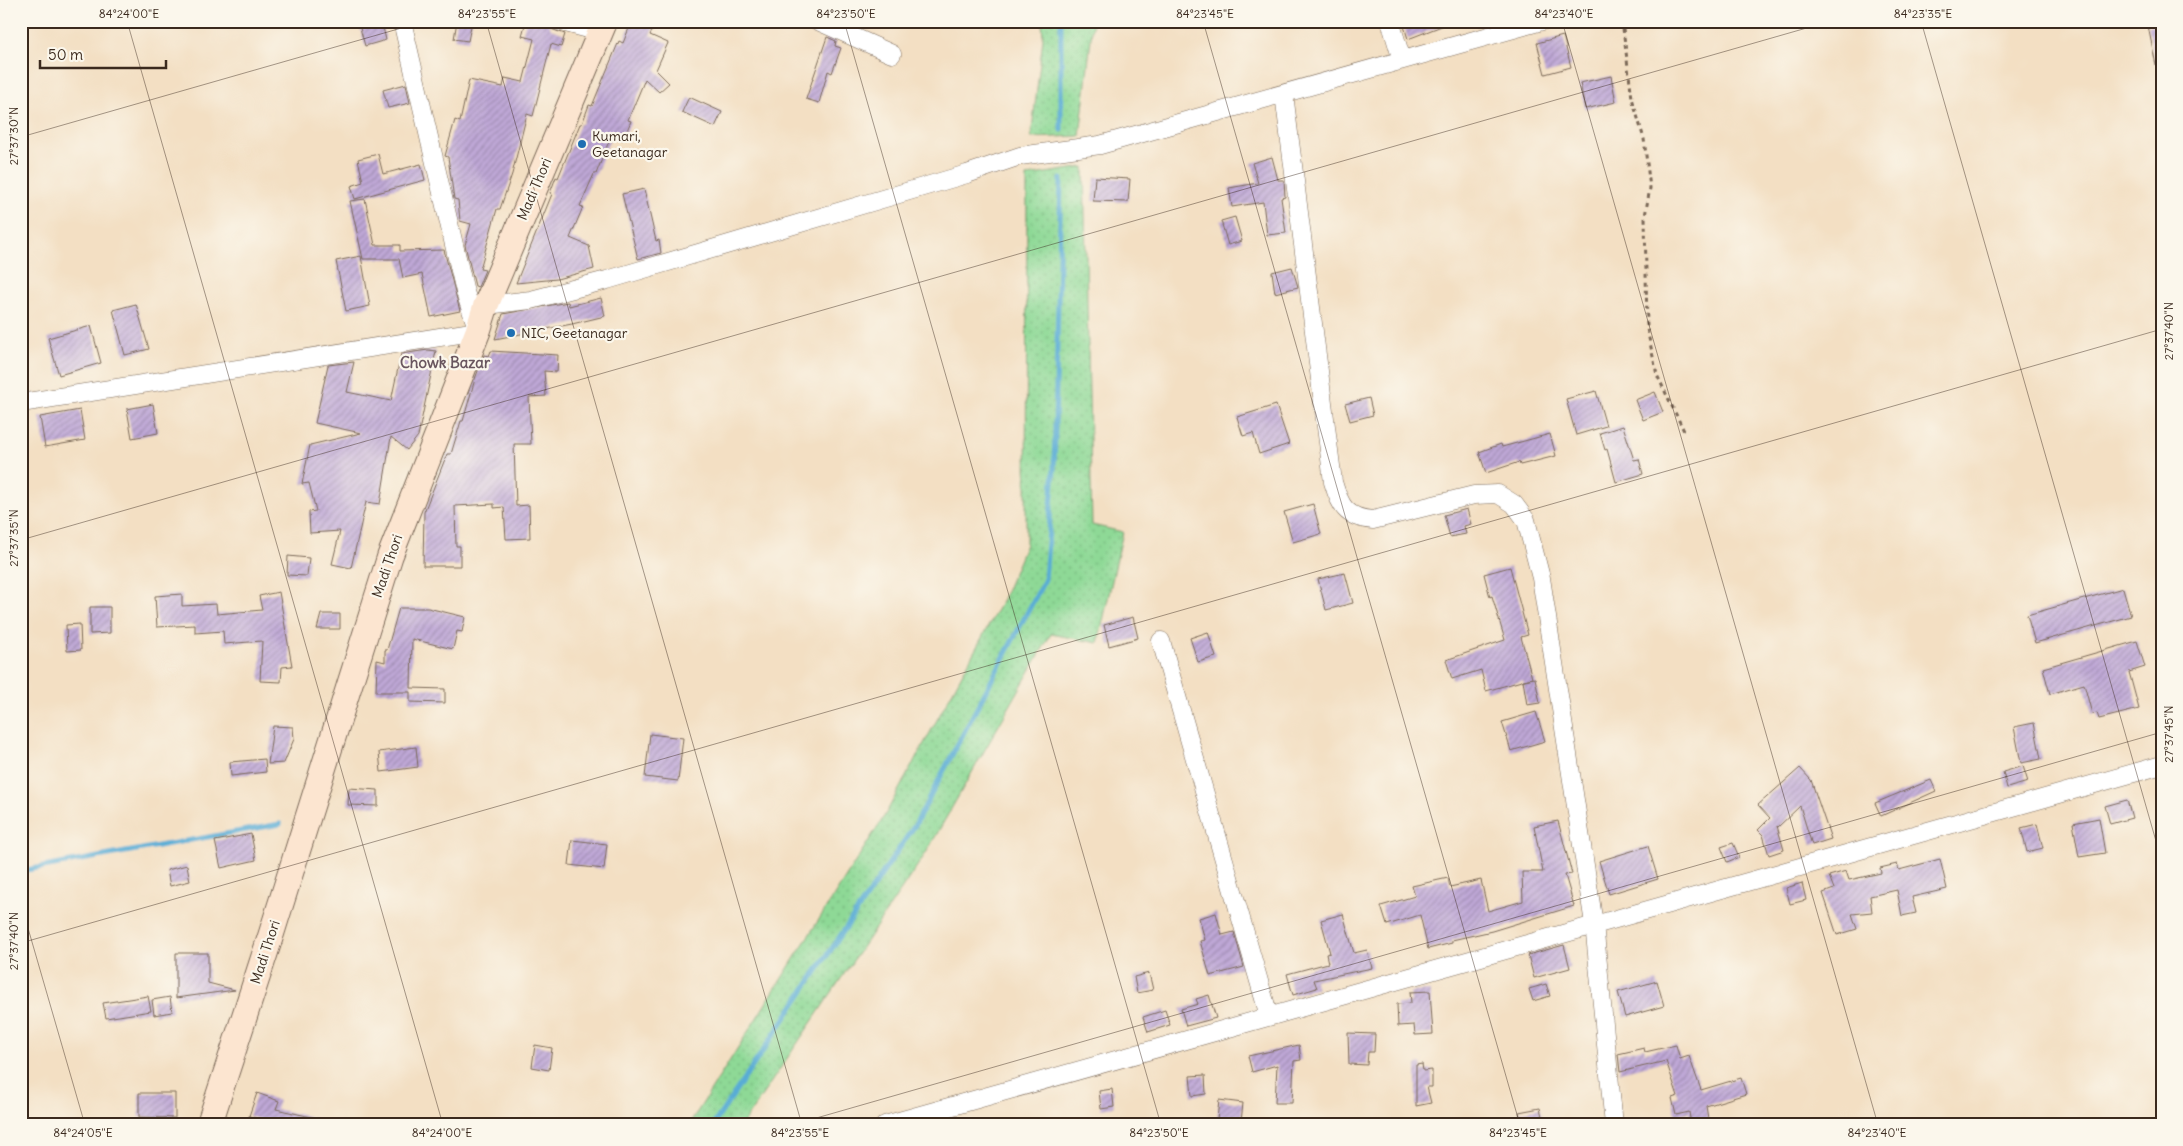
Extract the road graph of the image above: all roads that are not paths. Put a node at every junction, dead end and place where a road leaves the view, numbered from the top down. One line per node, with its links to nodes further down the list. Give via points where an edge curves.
1 (402, 21): 11 (street, via 465,292)
2 (558, 21): 6 (street)
3 (818, 21): 7 (street)
4 (1390, 21): 8 (street)
5 (1542, 21): 8 (street)
6 (602, 27): 10 (main road, Madi Thori)
7 (892, 54)
8 (1402, 60): 9 (street)
9 (1284, 94): 10 (street, via 1100,145 1020,156 607,280 531,300); 15 (street, via 1333,482 1339,501 1358,519 1373,520 1474,495 1498,494 1514,504 1526,520 1540,578)
10 (486, 305): 11 (main road, Madi Thori)
11 (478, 331): 12 (street); 18 (main road, Madi Thori, via 390,556)
12 (21, 403)
13 (1162, 641): 16 (street)
14 (2162, 765): 15 (street)
15 (1594, 924): 16 (street); 20 (street)
16 (1269, 1016): 17 (street)
17 (946, 1116): 19 (street)
18 (209, 1125)
19 (885, 1125)
20 (1614, 1125)

